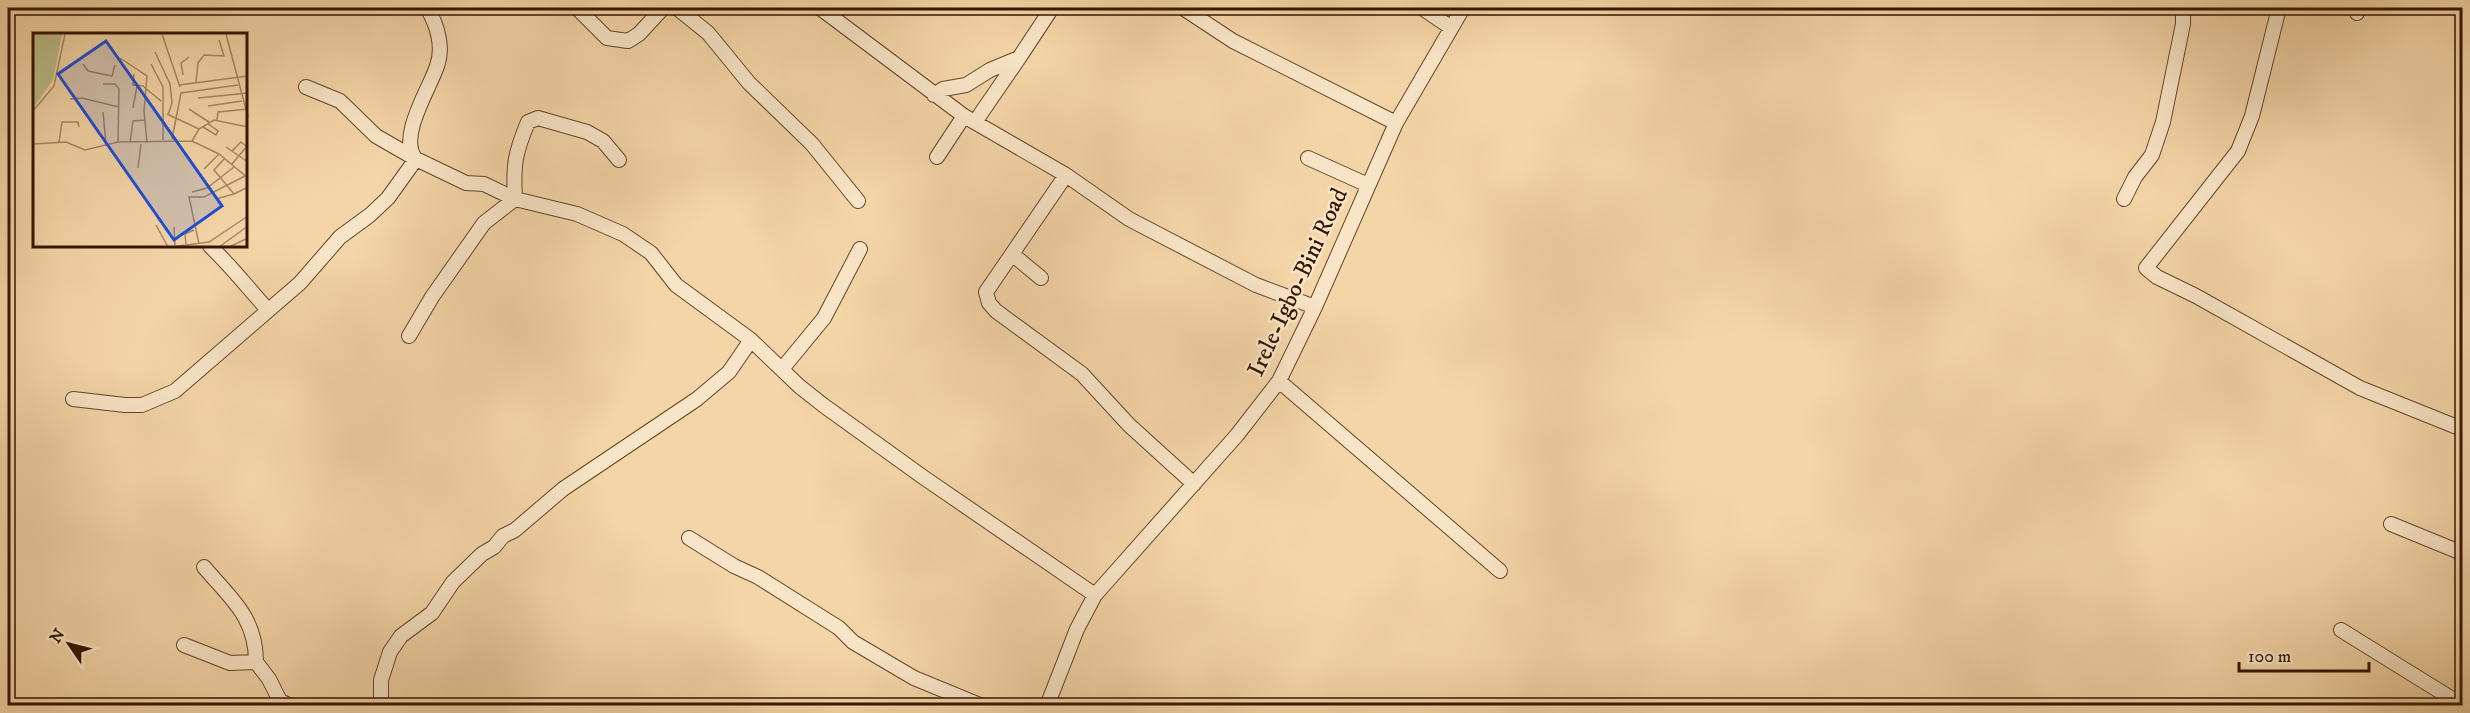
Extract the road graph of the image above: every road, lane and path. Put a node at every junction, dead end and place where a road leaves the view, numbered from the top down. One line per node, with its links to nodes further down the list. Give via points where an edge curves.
1 (427, 8): 20 (street, via 438,26 439,57 411,134 412,155)
2 (576, 8): 3 (street, via 607,38 628,41)
3 (663, 8)
4 (676, 8): 26 (street, via 708,33 749,83 812,144)
5 (820, 8): 15 (street)
6 (1052, 8): 13 (street)
7 (1183, 8): 17 (street, via 1233,41)
8 (1422, 8): 12 (street)
9 (1463, 8): 12 (street, Irele-Igbo-Bini Road)
10 (2183, 8): 25 (street, via 2163,122 2152,155)
11 (2279, 8): 38 (street, via 2252,116 2238,151 2146,268 2360,388)
12 (1450, 27): 17 (street, Irele-Igbo-Bini Road)
13 (1019, 58): 15 (street, via 966,86 943,89); 16 (street)
14 (306, 87): 20 (street, via 339,100 370,131)
15 (934, 95): 16 (street)
16 (970, 119): 18 (street); 22 (street)
17 (1396, 123): 23 (street, Irele-Igbo-Bini Road)
18 (937, 157)
19 (1308, 158): 23 (street)
20 (416, 159): 24 (street, via 465,183 484,184); 32 (street, via 388,198 340,237 306,277)
21 (619, 160): 24 (street, via 603,141 587,132 538,118 528,122 517,147 513,165)
22 (1066, 175): 29 (street); 31 (street, via 1130,219 1256,285)
23 (1368, 185): 31 (street, Irele-Igbo-Bini Road)
24 (515, 199): 33 (street, via 484,223); 34 (street, via 568,211 623,234 651,253 676,285)
25 (2124, 199)
26 (858, 201)
27 (212, 248): 32 (street)
28 (860, 249): 35 (street, via 824,318)
29 (1012, 254): 30 (street); 39 (street, via 986,292 989,303 1082,374 1129,425)
30 (1041, 278)
31 (1315, 307): 36 (street, Irele-Igbo-Bini Road)
32 (268, 310): 37 (street, via 175,391 156,400 125,405)
33 (409, 336)
34 (751, 340): 35 (street); 50 (street, via 729,372 697,399 562,489 453,582 432,613 401,636 390,652 381,680)
35 (782, 369): 45 (street, via 832,412)
36 (1279, 381): 39 (street, Irele-Igbo-Bini Road); 44 (street)
37 (73, 399)
38 (2463, 429)
39 (1194, 484): 45 (street, Irele-Igbo-Bini Road)
40 (2391, 524): 42 (street)
41 (690, 538): 51 (street, via 914,678)
42 (2463, 553)
43 (204, 567): 48 (street, via 253,630)
44 (1500, 571)
45 (1095, 595): 52 (street, Irele-Igbo-Bini Road)
46 (2341, 630): 53 (street)
47 (184, 645): 48 (street, via 230,663)
48 (255, 662): 49 (street, via 280,701)
49 (291, 705)
50 (381, 705)
51 (982, 705)
52 (1047, 705)
53 (2463, 705)

